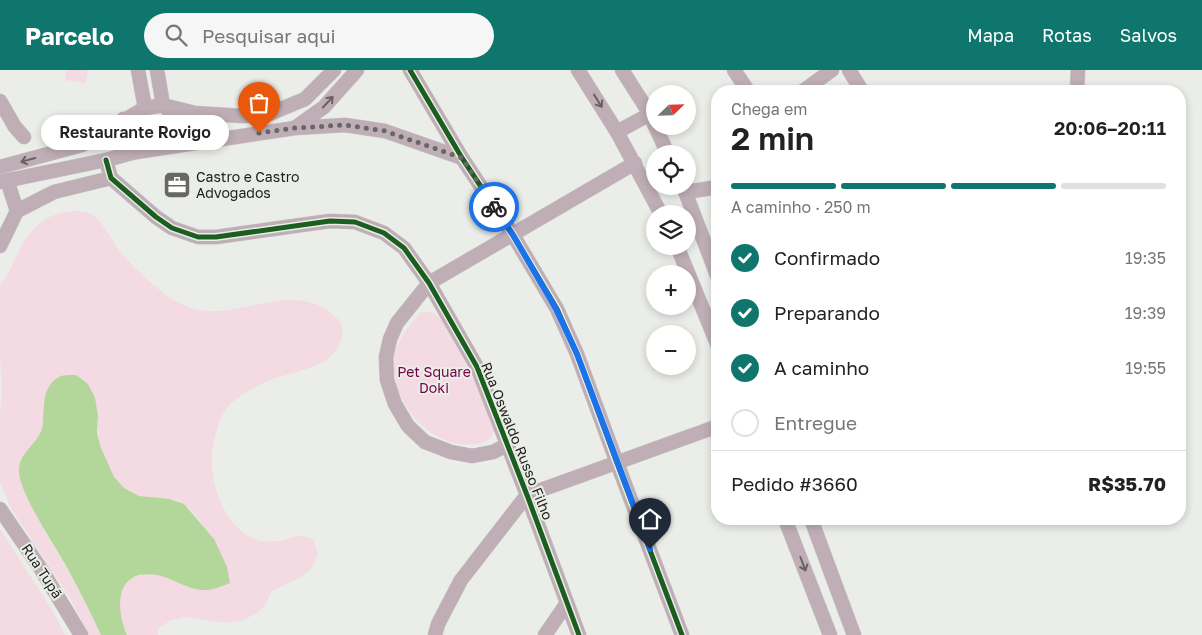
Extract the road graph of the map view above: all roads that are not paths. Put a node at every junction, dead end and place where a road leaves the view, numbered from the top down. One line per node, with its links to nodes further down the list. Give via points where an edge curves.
1 (138, 70): 18 (street)
2 (157, 70): 17 (street)
3 (334, 70): 17 (street, via 305,99 269,114 195,113)
4 (357, 70): 22 (street, one-way to 4, via 324,107)
5 (410, 70): 27 (street)
6 (578, 70): 23 (street, one-way to 23)
7 (622, 70): 19 (street)
8 (734, 70): 12 (street)
9 (832, 70): 13 (street)
10 (849, 70): 14 (street)
11 (1078, 70): 15 (street)
12 (744, 85)
13 (811, 85)
14 (858, 85)
15 (1077, 85)
16 (0, 101): 24 (street)
17 (163, 105): 18 (street); 25 (street, via 177,118 179,129)
18 (144, 108): 20 (street)
19 (646, 110)
20 (123, 119): 26 (street, via 120,132 123,143); 30 (street, one-way to 30, via 82,145)
21 (646, 124): 23 (street)
22 (295, 128): 25 (street); 27 (street, via 345,125 385,131)
23 (617, 132): 29 (street)
24 (24, 137)
25 (174, 146): 26 (street)
26 (136, 152): 28 (street)
27 (462, 158): 37 (street)
28 (106, 160): 31 (street); 32 (street)
29 (635, 163): 35 (street); 37 (street)
30 (0, 167)
31 (111, 178): 36 (street, via 54,192); 42 (street, Rua Oswaldo Russo Filho, via 156,218 198,238 330,221 355,222 384,233 404,248)
32 (4, 181): 36 (street)
33 (711, 187): 34 (street)
34 (696, 188)
35 (656, 205)
36 (17, 211): 39 (street)
37 (513, 235): 42 (street); 46 (street, via 556,309 577,354)
38 (696, 238): 41 (street)
39 (0, 246)
40 (681, 255): 43 (street)
41 (711, 265)
42 (429, 283): 45 (street, Rua Oswaldo Russo Filho, via 477,367); 45 (street, via 397,323 390,339 386,357 387,380 395,404 408,426 425,442 451,452 472,456)
43 (711, 329)
44 (711, 429): 46 (street)
45 (507, 445): 47 (street, Rua Oswaldo Russo Filho)
46 (617, 463): 47 (street); 56 (street)
47 (527, 495): 51 (street, Rua Oswaldo Russo Filho); 53 (street, via 461,580)
48 (0, 509): 52 (street, Rua Tupã)
49 (787, 525): 57 (street, one-way to 57)
50 (813, 525): 58 (street)
51 (567, 603): 54 (street); 55 (street, Rua Oswaldo Russo Filho)
52 (81, 635)
53 (435, 635)
54 (544, 635)
55 (579, 635)
56 (682, 635)
57 (830, 635)
58 (854, 635)

